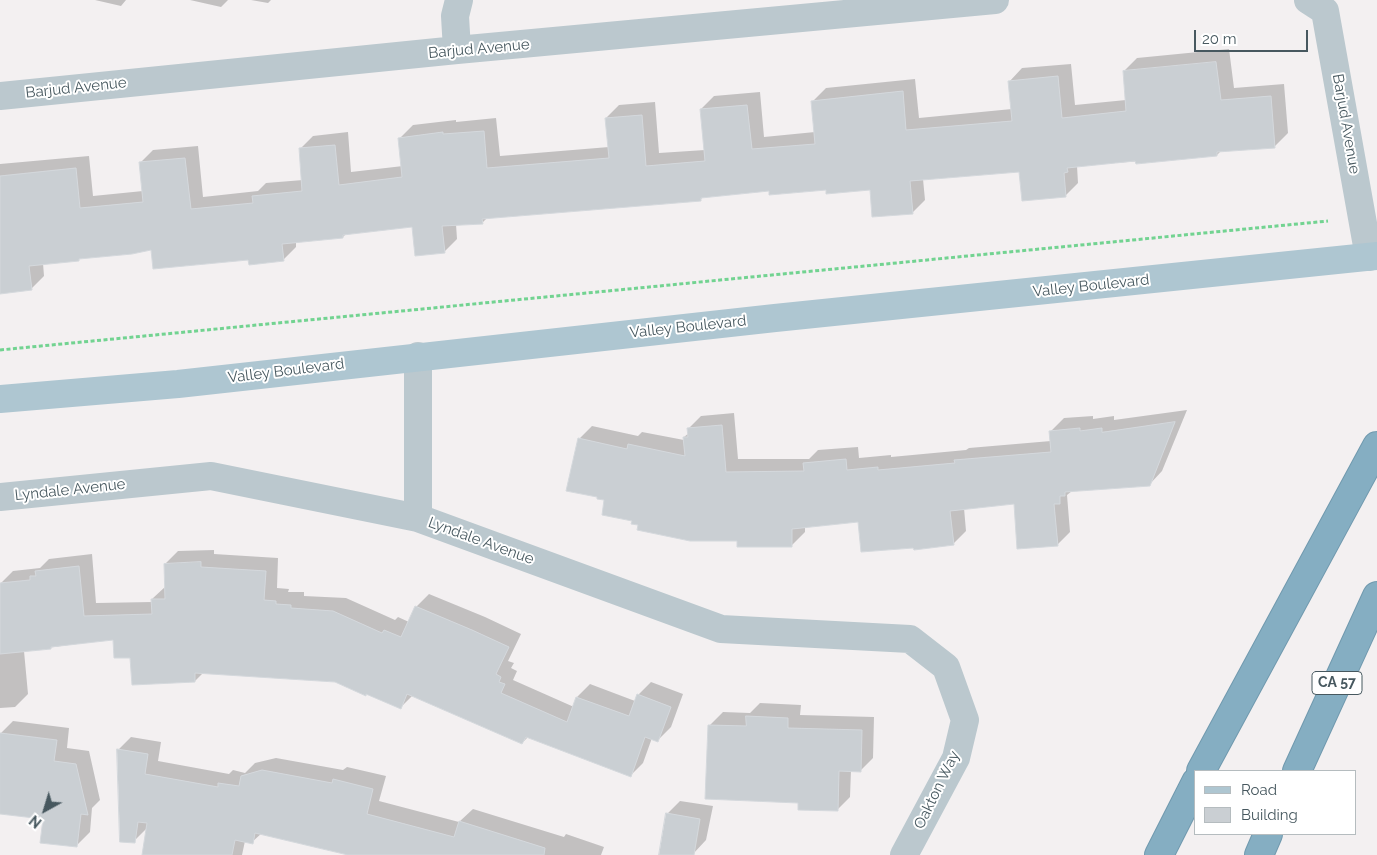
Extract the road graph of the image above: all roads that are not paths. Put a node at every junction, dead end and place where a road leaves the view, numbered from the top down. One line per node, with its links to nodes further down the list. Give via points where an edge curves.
1 (458, 0): 5 (street, via 455,16)
2 (995, 0): 4 (street, Barjud Avenue)
3 (1308, 0): 7 (street, Barjud Avenue, via 1325,12 1362,218)
4 (958, 2): 5 (street, Barjud Avenue)
5 (457, 50): 6 (street, Barjud Avenue)
6 (0, 96)
7 (1373, 256): 8 (main road, Valley Boulevard)
8 (418, 356): 9 (main road, Valley Boulevard, via 178,384); 12 (street)
9 (0, 399)
10 (1377, 446): 15 (highway)
11 (0, 497): 12 (street, Lyndale Avenue, via 211,476)
12 (418, 518): 14 (street, Lyndale Avenue, via 721,629 910,639)
13 (1377, 596): 16 (highway, CA 57)
14 (946, 667): 19 (street, Oakton Way, via 965,720 956,758)
15 (1202, 770)
16 (1297, 770)
17 (1194, 786): 20 (highway)
18 (1268, 835): 21 (highway)
19 (904, 855)
20 (1159, 855)
21 (1259, 855)

